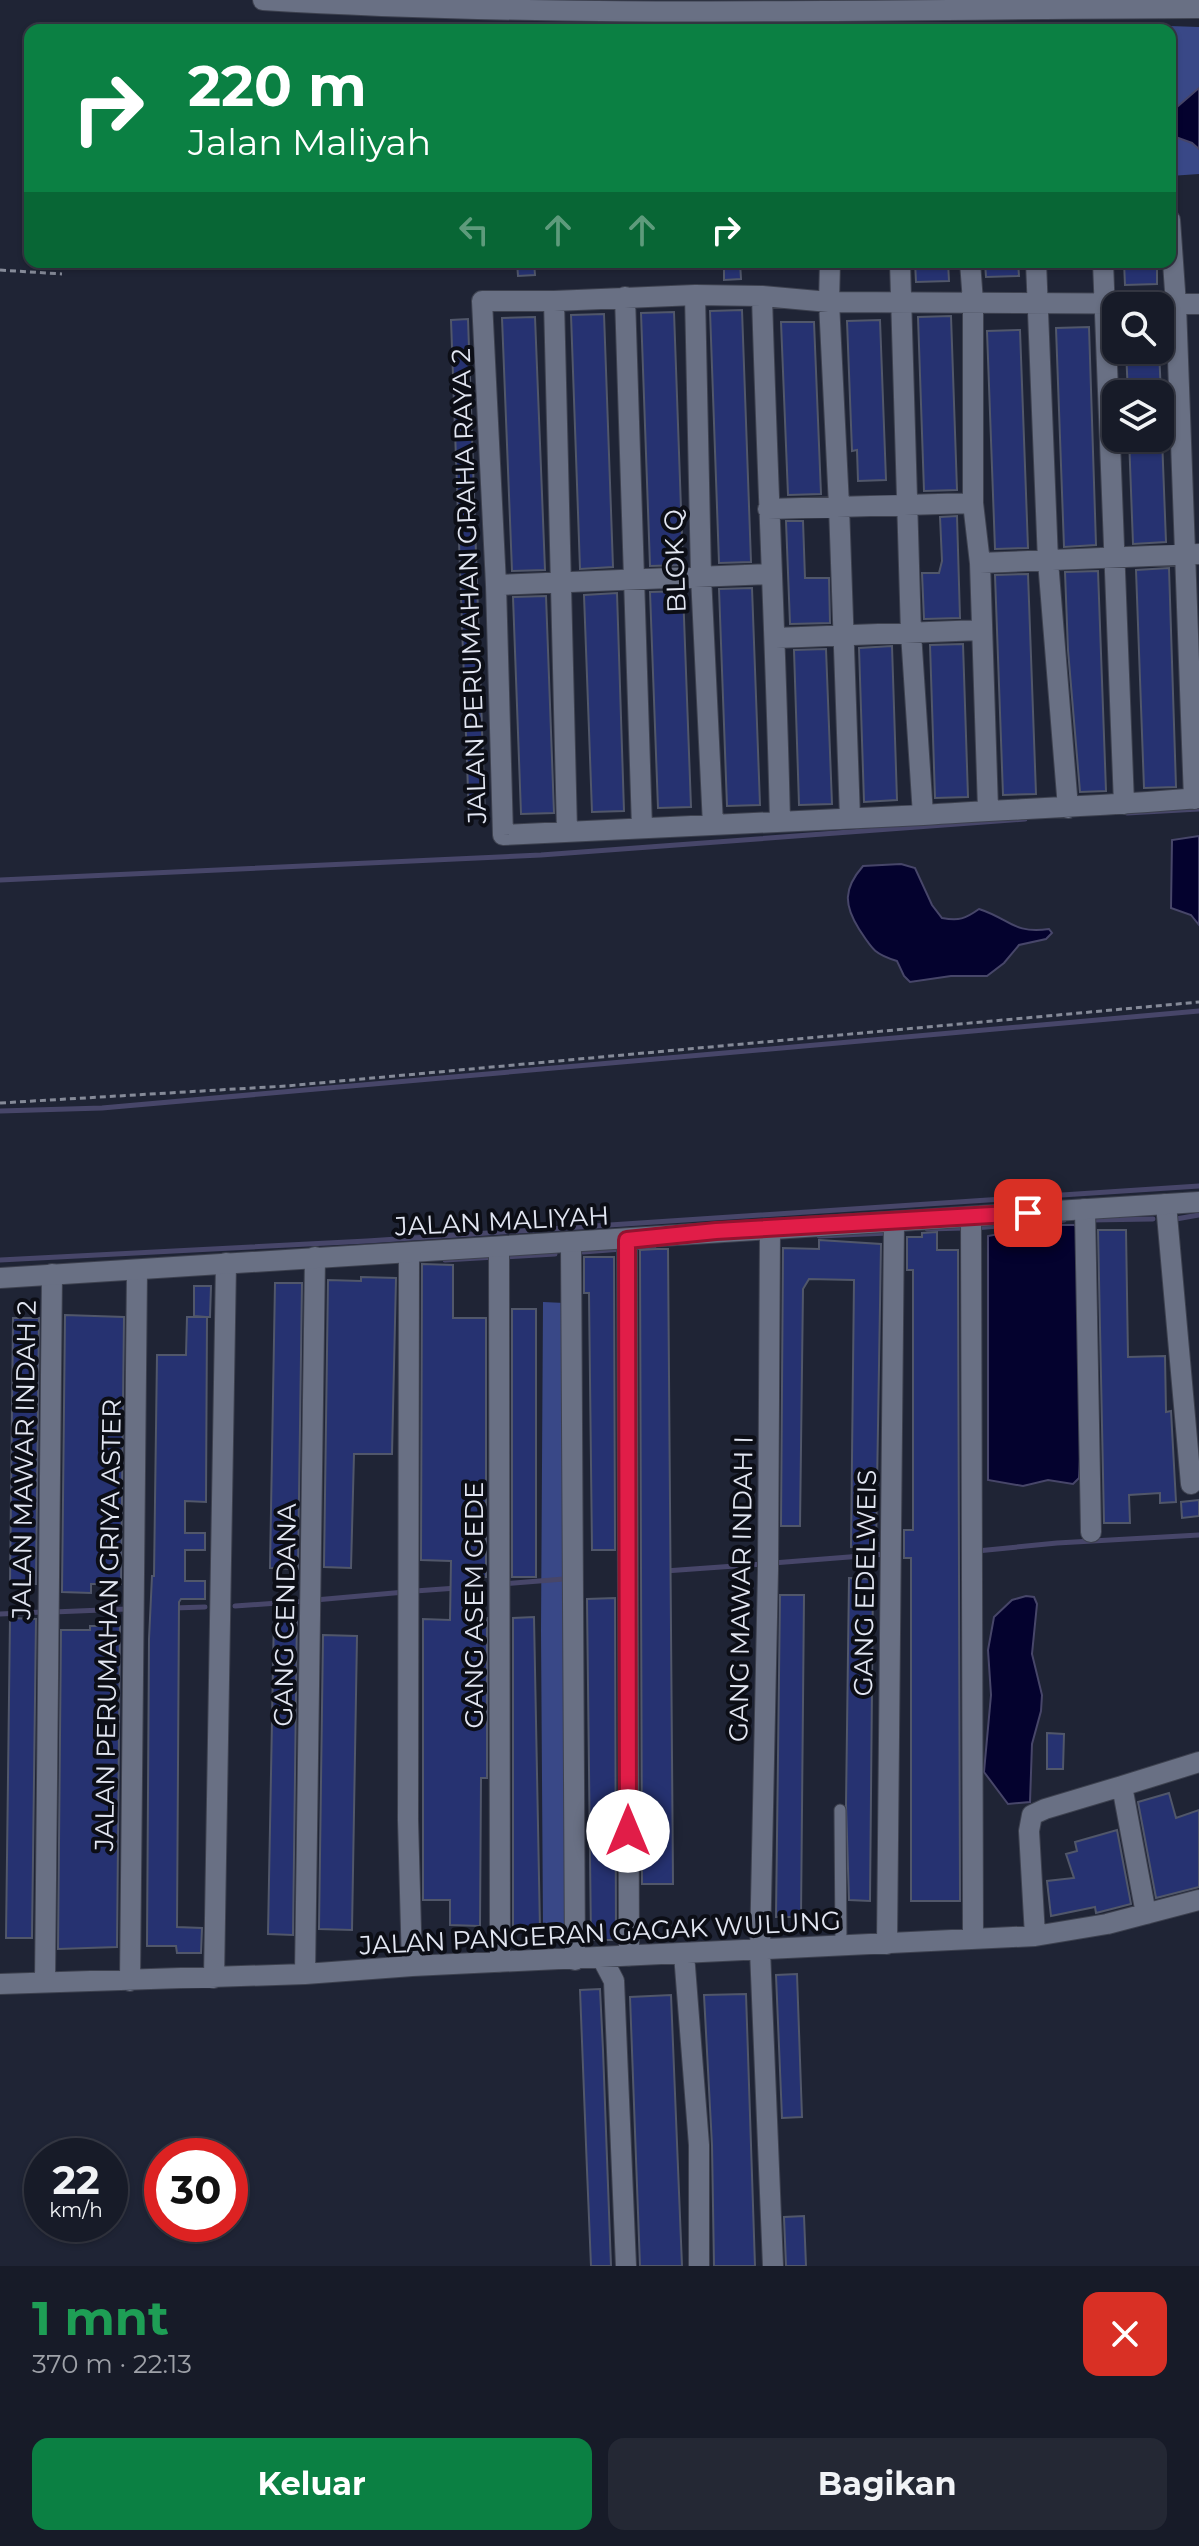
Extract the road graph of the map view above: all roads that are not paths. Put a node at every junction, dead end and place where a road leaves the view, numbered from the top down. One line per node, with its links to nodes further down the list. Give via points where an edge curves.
1 (263, 0): 2 (street, via 611,13)
2 (1199, 8)
3 (830, 268): 15 (street)
4 (900, 268): 14 (street)
5 (970, 268): 16 (street)
6 (1036, 268): 17 (street)
7 (1103, 268): 9 (street)
8 (1173, 268): 20 (street, JALAN PERUMAHAN GRAHA RAYA 2)
9 (1105, 292)
10 (695, 295): 11 (street); 12 (street); 31 (street, BLOK Q)
11 (762, 296): 15 (street); 25 (street)
12 (625, 297): 13 (street); 32 (street)
13 (554, 301): 33 (street); 34 (street, JALAN PERUMAHAN GRAHA RAYA 2, via 482,301)
14 (903, 301): 15 (street); 16 (street); 23 (street)
15 (829, 302): 24 (street)
16 (973, 302): 17 (street); 22 (street)
17 (1038, 303): 18 (street); 28 (street)
18 (1102, 304)
19 (1199, 304): 20 (street)
20 (1176, 305): 26 (street, JALAN PERUMAHAN GRAHA RAYA 2)
21 (1108, 364): 27 (street)
22 (973, 503): 23 (street); 29 (street)
23 (907, 505): 24 (street); 36 (street)
24 (839, 506): 25 (street); 37 (street)
25 (768, 509): 30 (street)
26 (1191, 554): 27 (street); 39 (street, JALAN PERUMAHAN GRAHA RAYA 2)
27 (1116, 559): 28 (street); 40 (street)
28 (1048, 561): 29 (street); 41 (street)
29 (980, 563): 35 (street)
30 (772, 574): 31 (street); 38 (street)
31 (701, 576): 32 (street); 46 (street, BLOK Q)
32 (632, 579): 33 (street); 47 (street)
33 (561, 583): 34 (street); 48 (street)
34 (496, 585): 48 (street, JALAN PERUMAHAN GRAHA RAYA 2, via 503,835)
35 (981, 630): 36 (street); 42 (street)
36 (911, 633): 37 (street); 43 (street)
37 (842, 635): 38 (street); 44 (street)
38 (776, 638): 45 (street)
39 (1196, 798): 40 (street, JALAN PERUMAHAN GRAHA RAYA 2)
40 (1124, 804): 41 (street, JALAN PERUMAHAN GRAHA RAYA 2)
41 (1068, 808): 42 (street, JALAN PERUMAHAN GRAHA RAYA 2)
42 (988, 809): 43 (street, JALAN PERUMAHAN GRAHA RAYA 2)
43 (923, 815): 44 (street, JALAN PERUMAHAN GRAHA RAYA 2)
44 (850, 818): 45 (street, JALAN PERUMAHAN GRAHA RAYA 2)
45 (780, 821): 46 (street, JALAN PERUMAHAN GRAHA RAYA 2)
46 (713, 825): 47 (street, JALAN PERUMAHAN GRAHA RAYA 2)
47 (642, 828): 48 (street, JALAN PERUMAHAN GRAHA RAYA 2)
48 (567, 831)
49 (1199, 1202): 50 (street, JALAN MALIYAH)
50 (1166, 1204): 51 (street, JALAN MALIYAH); 64 (street)
51 (1085, 1217): 52 (street, JALAN MALIYAH); 65 (street)
52 (972, 1227): 53 (street, JALAN MALIYAH); 72 (street)
53 (894, 1229): 54 (street, JALAN MALIYAH); 73 (street, GANG EDELWEIS)
54 (770, 1236): 55 (street, JALAN MALIYAH); 75 (street, GANG MAWAR INDAH I)
55 (627, 1247): 56 (street, JALAN MALIYAH); 77 (street)
56 (572, 1250): 57 (street, JALAN MALIYAH); 79 (street)
57 (493, 1256): 58 (street, JALAN MALIYAH); 80 (street, GANG ASEM GEDE)
58 (409, 1260): 60 (street, JALAN MALIYAH); 81 (street)
59 (226, 1263): 60 (street, JALAN MALIYAH); 61 (street, JALAN MALIYAH); 83 (street)
60 (315, 1264): 82 (street, GANG CENDANA)
61 (137, 1277): 63 (street, JALAN MALIYAH); 84 (street, JALAN PERUMAHAN GRIYA ASTER)
62 (0, 1278): 63 (street, JALAN MALIYAH)
63 (52, 1282): 85 (street, JALAN MAWAR INDAH 2)
64 (1191, 1484)
65 (1091, 1532)
66 (1199, 1762): 67 (street)
67 (1122, 1786): 70 (street); 71 (street, via 1032,1815)
68 (840, 1810): 74 (lane)
69 (1199, 1900): 70 (street, JALAN PANGERAN GAGAK WULUNG)
70 (1146, 1914): 71 (street, JALAN PANGERAN GAGAK WULUNG)
71 (1035, 1936): 72 (street, JALAN PANGERAN GAGAK WULUNG)
72 (973, 1938): 73 (street, JALAN PANGERAN GAGAK WULUNG)
73 (887, 1944): 74 (street, JALAN PANGERAN GAGAK WULUNG)
74 (841, 1947): 75 (street, JALAN PANGERAN GAGAK WULUNG)
75 (760, 1950): 76 (street, JALAN PANGERAN GAGAK WULUNG); 89 (street, GANG MAWAR INDAH I)
76 (684, 1954): 77 (street, JALAN PANGERAN GAGAK WULUNG); 88 (street, via 699,2145)
77 (629, 1956): 78 (street, JALAN PANGERAN GAGAK WULUNG)
78 (602, 1958): 79 (street, JALAN PANGERAN GAGAK WULUNG); 87 (street, via 614,1981)
79 (575, 1960): 80 (street, JALAN PANGERAN GAGAK WULUNG)
80 (495, 1963): 81 (street, JALAN PANGERAN GAGAK WULUNG)
81 (412, 1966): 82 (street, JALAN PANGERAN GAGAK WULUNG)
82 (305, 1974): 83 (street, JALAN PANGERAN GAGAK WULUNG)
83 (214, 1978): 84 (street, JALAN PANGERAN GAGAK WULUNG)
84 (130, 1981): 85 (street, JALAN PANGERAN GAGAK WULUNG)
85 (45, 1982): 86 (street, JALAN PANGERAN GAGAK WULUNG)
86 (0, 1984)
87 (626, 2266)
88 (699, 2266)
89 (773, 2266)

